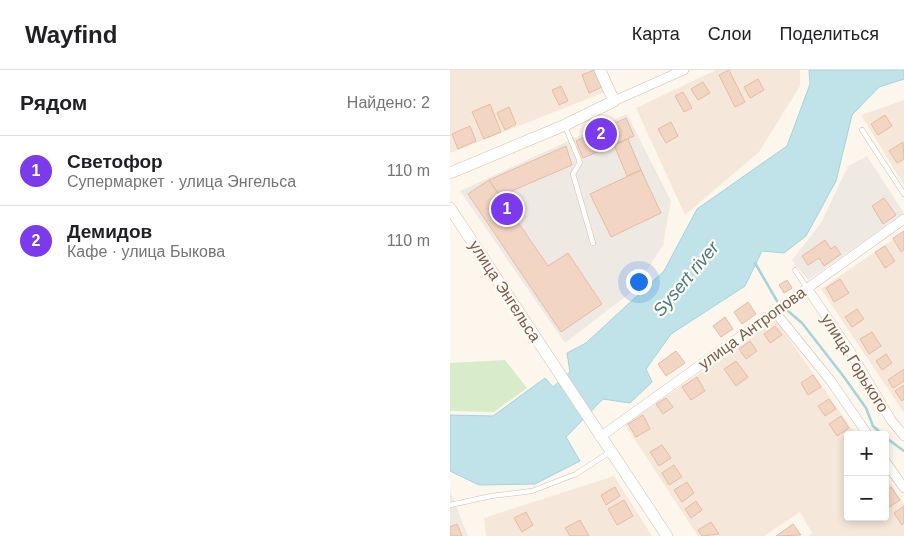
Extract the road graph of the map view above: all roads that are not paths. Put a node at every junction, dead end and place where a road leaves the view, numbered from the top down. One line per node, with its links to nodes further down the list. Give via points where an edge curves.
1 (600, 70): 3 (street)
2 (684, 70): 3 (street)
3 (614, 101): 4 (street)
4 (565, 125): 6 (street); 10 (lane, via 580,162 573,174)
5 (862, 130): 7 (lane)
6 (450, 173)
7 (904, 194)
8 (450, 208): 15 (street, улица Энгельса)
9 (904, 218): 12 (street, улица Антропова)
10 (593, 243)
11 (795, 270): 12 (lane)
12 (807, 288): 13 (street, улица Антропова); 16 (street, улица Горького)
13 (775, 312): 14 (street, улица Горького, via 830,380); 15 (street, улица Антропова)
14 (865, 431)
15 (600, 436): 17 (street)
16 (904, 436)
17 (610, 451): 20 (lane, via 576,474 532,491); 21 (street)
18 (889, 467): 19 (street)
19 (904, 488)
20 (450, 505)
21 (666, 536)

